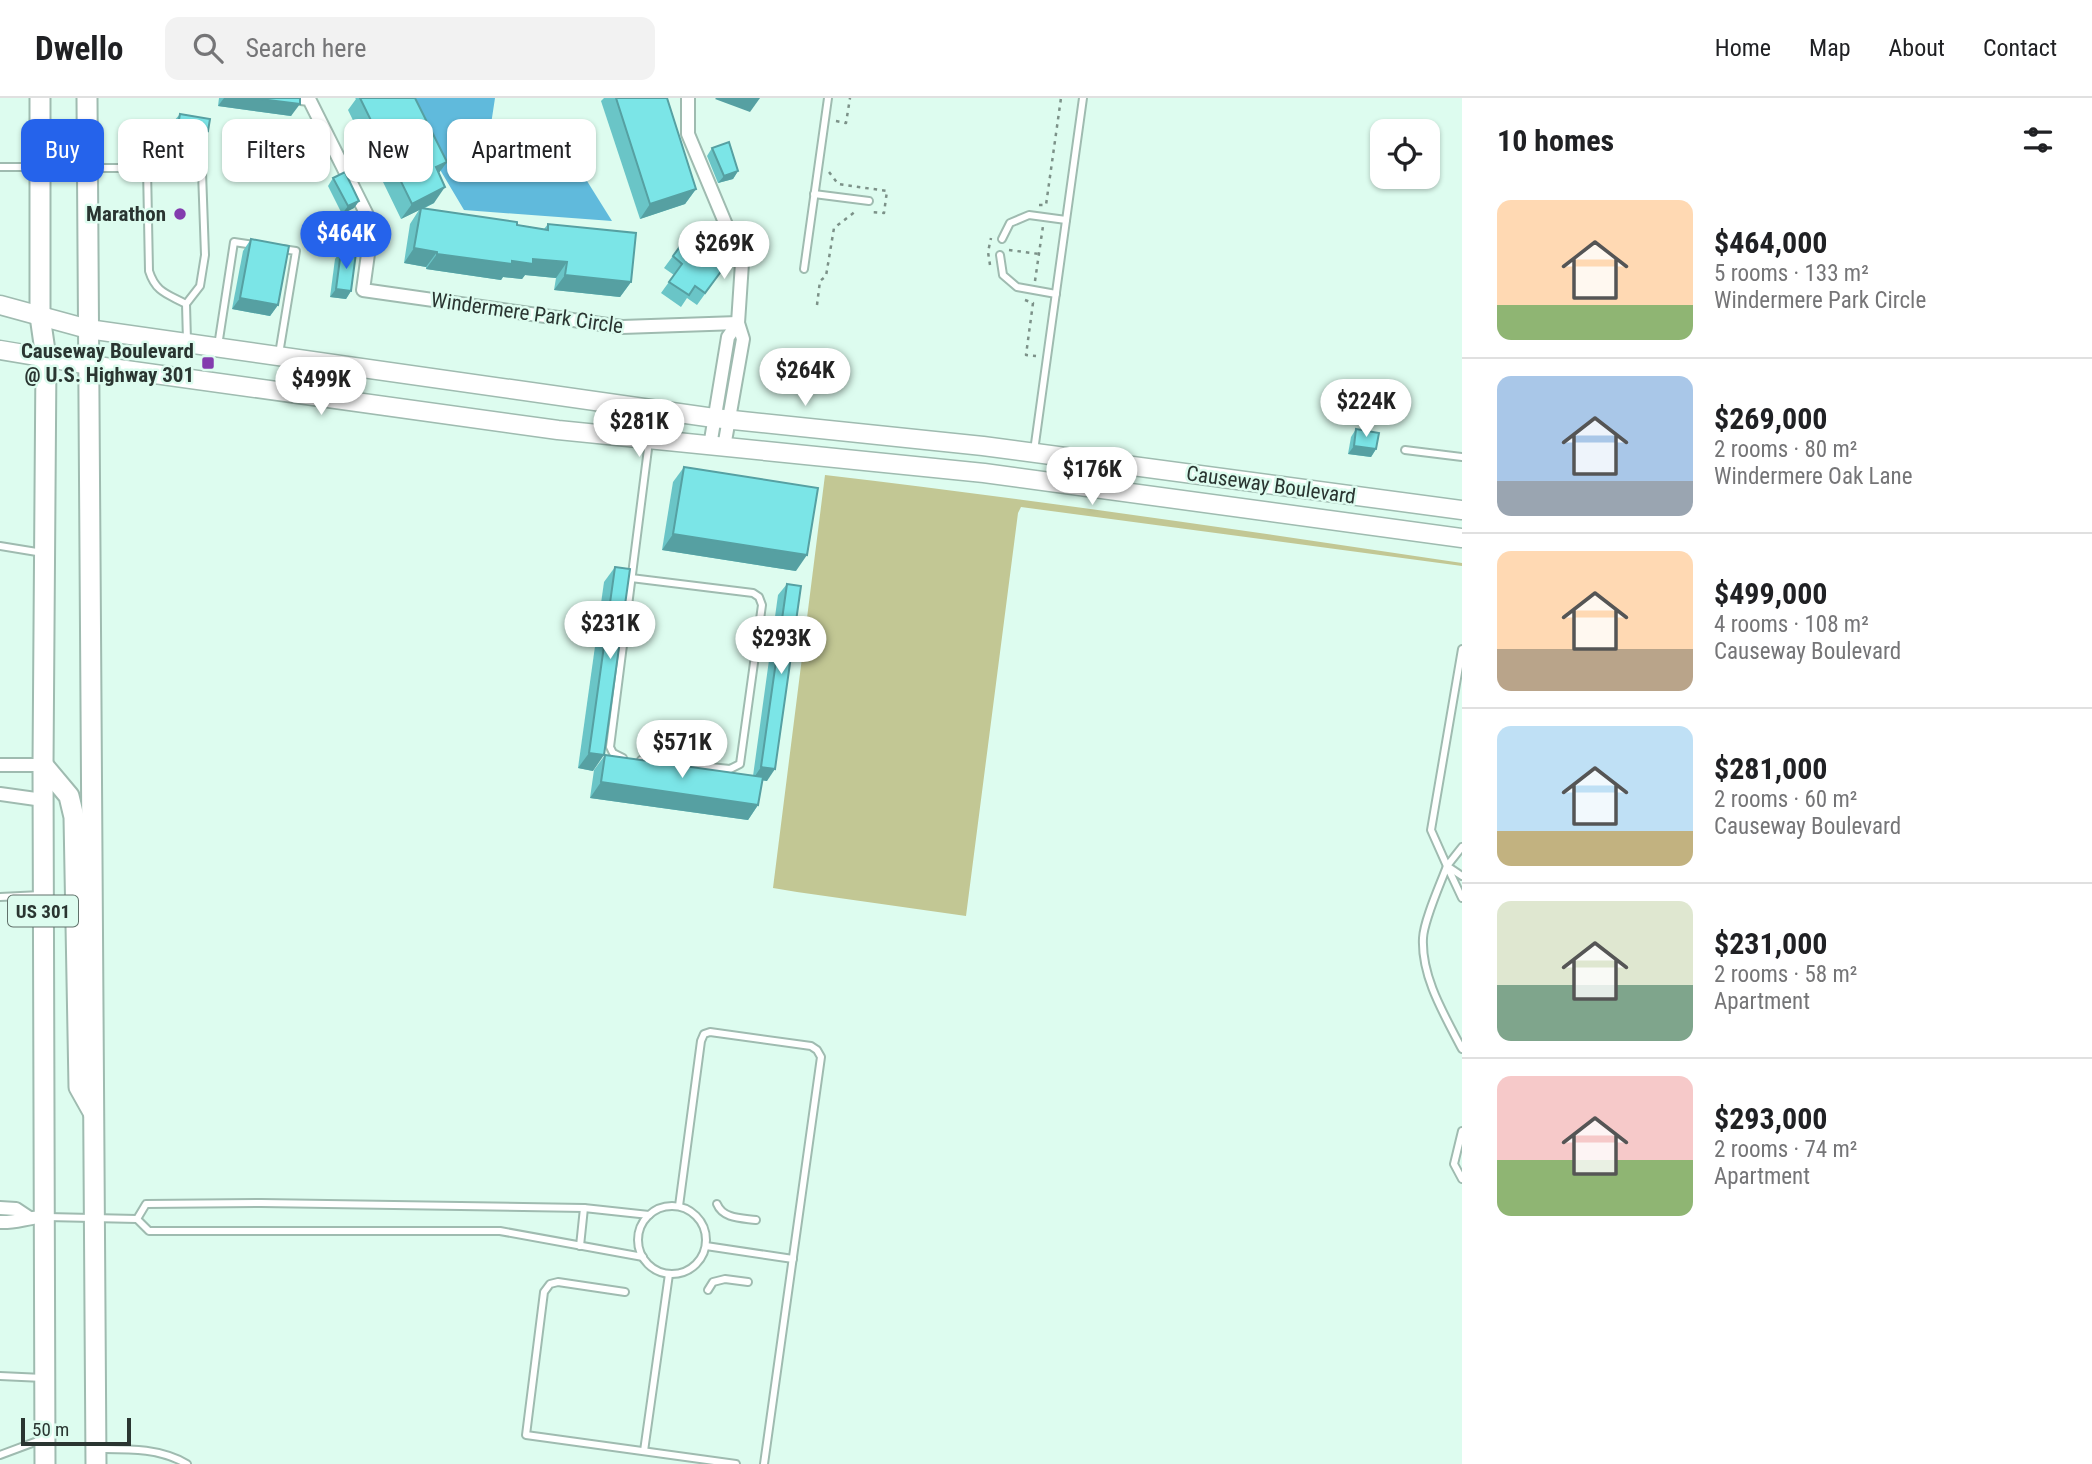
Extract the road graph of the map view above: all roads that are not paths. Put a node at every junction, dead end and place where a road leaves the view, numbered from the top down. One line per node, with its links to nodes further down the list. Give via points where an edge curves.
1 (40, 98): 7 (main road, US 301)
2 (87, 98): 8 (main road, US 301)
3 (301, 98): 27 (street, Windermere Park Circle, via 309,99 372,225 363,290 622,327)
4 (688, 98): 27 (street, via 688,134 742,262)
5 (828, 98): 15 (lane)
6 (1083, 98): 17 (lane)
7 (40, 119)
8 (87, 119)
9 (0, 167): 10 (lane)
10 (21, 167)
11 (40, 182): 26 (main road, US 301)
12 (87, 182): 28 (main road, US 301)
13 (147, 182): 24 (lane, via 149,271 160,290)
14 (202, 182): 24 (lane, via 205,255 200,286)
15 (814, 194): 16 (lane); 22 (lane)
16 (869, 201)
17 (1066, 219): 18 (lane, via 1029,215 1010,223); 23 (lane)
18 (1002, 239)
19 (259, 246): 30 (lane, via 234,242)
20 (271, 247): 32 (lane, via 296,251)
21 (1000, 256): 23 (lane, via 1003,275 1017,288)
22 (803, 269)
23 (1056, 294): 39 (lane)
24 (186, 304): 29 (lane)
25 (0, 305): 26 (main road, Causeway Boulevard)
26 (40, 316): 28 (main road, Causeway Boulevard); 33 (main road, US 301)
27 (738, 323): 35 (street, via 728,338)
28 (88, 328): 29 (main road, Causeway Boulevard); 34 (main road, US 301)
29 (187, 343): 30 (main road, Causeway Boulevard)
30 (218, 347): 32 (main road, Causeway Boulevard)
31 (0, 349): 33 (main road, Causeway Boulevard)
32 (279, 356): 35 (main road, Causeway Boulevard)
33 (46, 358): 34 (main road, Causeway Boulevard); 44 (main road, US 301)
34 (90, 365): 36 (main road, Causeway Boulevard); 59 (main road, US 301)
35 (721, 419): 37 (street); 39 (main road, Causeway Boulevard)
36 (649, 441): 37 (main road, Causeway Boulevard); 45 (lane)
37 (717, 446): 42 (main road, Causeway Boulevard, via 984,473)
38 (1405, 450): 40 (lane)
39 (1034, 453): 41 (main road, Causeway Boulevard)
40 (1462, 457)
41 (1462, 510)
42 (1462, 538)
43 (0, 547): 44 (lane)
44 (45, 554): 49 (main road, US 301)
45 (631, 578): 45 (lane, via 610,747 613,753 619,758 735,768 740,764 762,605 759,597)
46 (1462, 649): 47 (lane)
47 (1458, 693): 53 (lane, via 1431,831)
48 (0, 765): 49 (street)
49 (43, 765): 51 (main road, US 301); 59 (main road, via 69,796 74,817 79,1087)
50 (0, 794): 51 (street)
51 (43, 800): 55 (main road, US 301)
52 (1462, 846): 53 (lane)
53 (1447, 866): 54 (lane); 57 (lane); 58 (lane, via 1423,936 1424,962 1441,1010)
54 (1462, 876)
55 (43, 895): 56 (lane); 67 (main road, US 301)
56 (0, 897)
57 (1462, 898)
58 (1462, 1049)
59 (95, 1116): 68 (main road, US 301)
60 (1462, 1131): 61 (lane, via 1454,1164)
61 (1462, 1178)
62 (717, 1204): 70 (lane, via 726,1215)
63 (679, 1206): 66 (lane); 73 (lane, via 700,1220); 75 (lane, via 704,1034 811,1046 821,1057)
64 (0, 1208): 67 (street)
65 (584, 1208): 66 (lane); 69 (lane, via 146,1204); 72 (lane)
66 (649, 1215): 74 (lane, via 638,1235)
67 (36, 1217): 68 (lane); 71 (street); 81 (main road, US 301)
68 (95, 1219): 69 (lane); 85 (main road, US 301)
69 (137, 1219): 72 (lane, via 149,1231 500,1231)
70 (757, 1220)
71 (0, 1222)
72 (580, 1246): 74 (lane)
73 (706, 1246): 75 (lane); 76 (lane, via 692,1268)
74 (643, 1257): 76 (lane)
75 (793, 1259): 89 (lane)
76 (669, 1274): 83 (lane)
77 (748, 1282): 78 (lane, via 725,1279 713,1282)
78 (708, 1290)
79 (625, 1292): 83 (lane, via 558,1282 544,1292 526,1435)
80 (0, 1376): 81 (lane)
81 (45, 1378): 82 (main road, US 301)
82 (45, 1438): 84 (lane); 86 (main road, US 301)
83 (644, 1451): 88 (lane)
84 (0, 1455)
85 (96, 1457): 87 (lane, via 149,1450)
86 (45, 1464)
87 (187, 1464)
88 (736, 1464)
89 (764, 1464)

